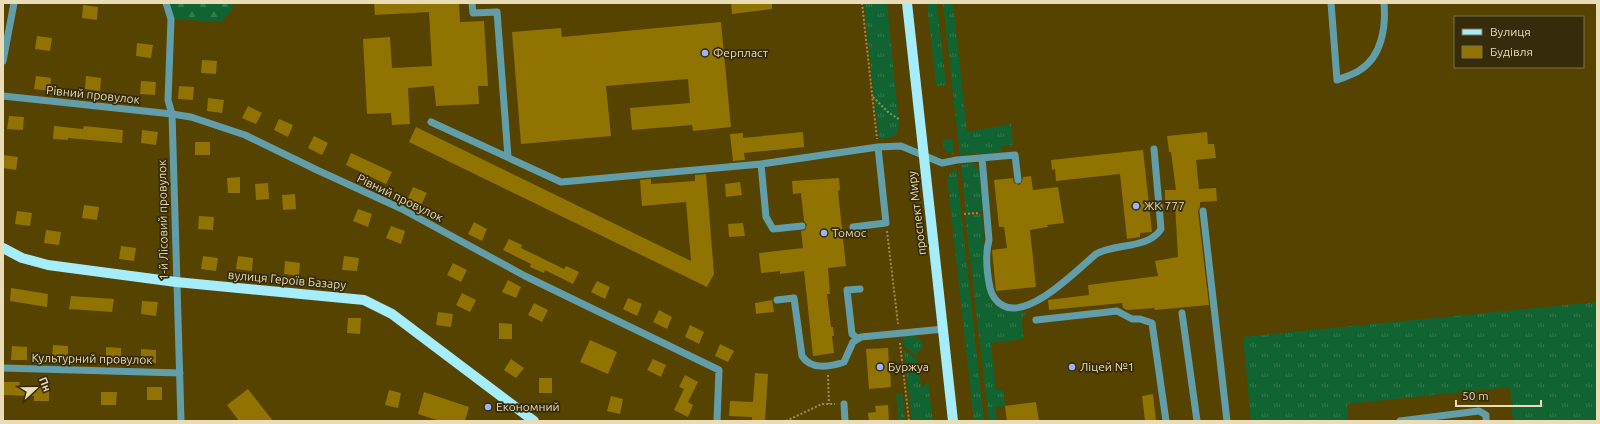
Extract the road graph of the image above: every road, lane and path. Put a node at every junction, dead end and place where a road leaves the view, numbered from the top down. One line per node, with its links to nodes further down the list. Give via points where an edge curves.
1 (14, 3): 8 (street)
2 (166, 3): 11 (street, 1-й Лісовий провулок, via 171,19 168,100)
3 (472, 3): 17 (street, via 473,13 497,12)
4 (862, 3): 10 (path)
5 (907, 3): 16 (main road, проспект Миру)
6 (1331, 3): 7 (street, via 1337,80 1361,70 1377,54 1382,37)
7 (1384, 3)
8 (3, 61)
9 (3, 96): 11 (street, Рівний провулок)
10 (872, 96): 12 (path); 14 (path)
11 (172, 114): 28 (street, 1-й Лісовий провулок); 42 (street, Рівний провулок, via 191,117 245,135 402,209 525,276 719,370)
12 (899, 119)
13 (432, 122): 17 (street)
14 (878, 147): 16 (street, via 901,146); 19 (street); 24 (street)
15 (1154, 149): 22 (street, via 1161,229 1158,234 1135,244 1103,250 1055,289 1022,308 1002,306 993,298 986,249 990,240)
16 (924, 155): 18 (street, via 942,163); 33 (main road, проспект Миру)
17 (508, 157): 19 (street, via 561,182)
18 (982, 158): 20 (street, via 1015,155); 22 (street)
19 (761, 164): 25 (street, via 766,217 773,229)
20 (1018, 180)
21 (1203, 211): 49 (street)
22 (987, 212): 23 (path)
23 (964, 214)
24 (886, 223): 26 (street); 34 (path)
25 (802, 226)
26 (853, 227)
27 (3, 248): 28 (main road, вулиця Героїв Базару, via 22,258 48,265)
28 (176, 282): 38 (street, 1-й Лісовий провулок); 41 (main road, вулиця Героїв Базару, via 364,300 392,314)
29 (860, 289): 35 (street, via 847,290 852,334)
30 (777, 300): 36 (street, via 794,298 802,356 805,361 813,366)
31 (1182, 313): 48 (street)
32 (1036, 320): 47 (street, via 1117,311 1132,319 1152,323)
33 (944, 329): 34 (street); 46 (main road, проспект Миру)
34 (899, 334): 35 (street); 45 (path)
35 (857, 338): 36 (street, via 844,362)
36 (828, 365): 43 (path, via 829,404 822,404)
37 (3, 368): 38 (street, Культурний провулок)
38 (180, 373): 40 (street, 1-й Лісовий провулок)
39 (844, 404): 44 (street)
40 (181, 421)
41 (534, 421)
42 (717, 421)
43 (786, 421)
44 (846, 421)
45 (908, 421)
46 (953, 421)
47 (1166, 421)
48 (1197, 421)
49 (1227, 421)
50 (1400, 421): 51 (street, via 1479,411 1486,415)
51 (1486, 421)

